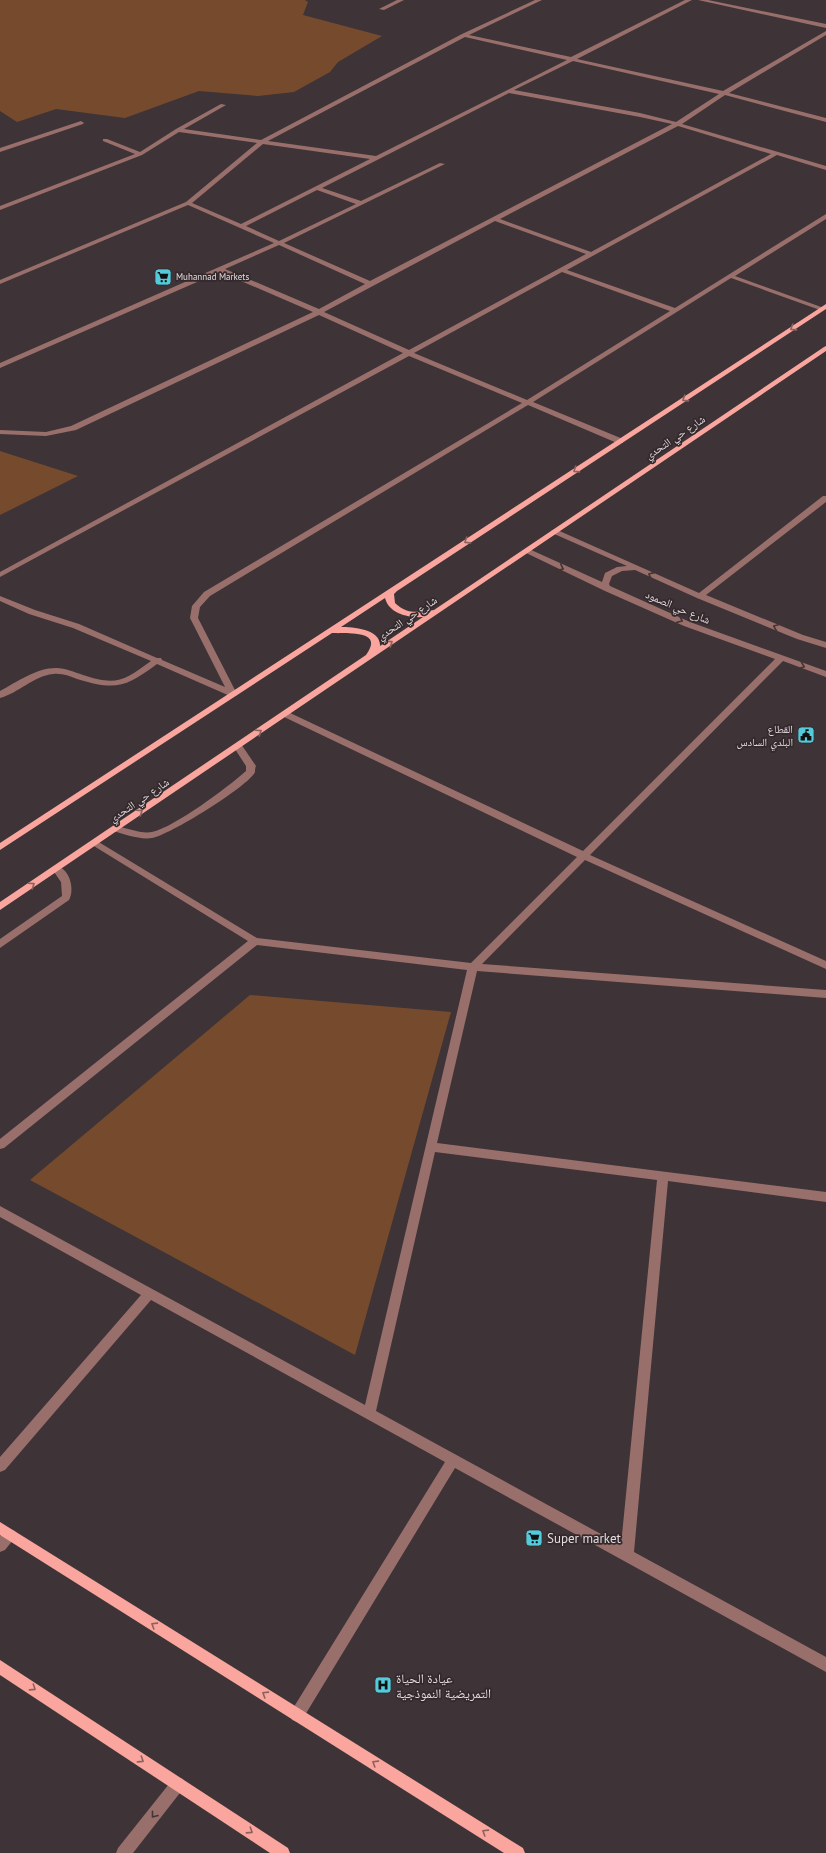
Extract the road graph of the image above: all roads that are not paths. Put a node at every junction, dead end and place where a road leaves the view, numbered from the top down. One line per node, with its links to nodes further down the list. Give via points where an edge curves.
1 (401, 0): 5 (street)
2 (538, 0): 8 (street)
3 (689, 0): 9 (street)
4 (701, 0): 6 (street)
5 (382, 9)
6 (826, 26)
7 (826, 33): 11 (street)
8 (464, 35): 9 (street); 18 (street)
9 (574, 59): 10 (street); 11 (street)
10 (508, 91): 15 (street); 22 (street)
11 (724, 93): 13 (street); 15 (street)
12 (223, 105): 16 (street)
13 (826, 119)
14 (81, 123): 19 (street)
15 (677, 124): 20 (street); 30 (street)
16 (178, 130): 18 (street); 21 (street)
17 (105, 140): 21 (street)
18 (263, 141): 22 (street); 26 (street)
19 (0, 150)
20 (777, 153): 24 (street); 33 (street)
21 (140, 154): 28 (street)
22 (377, 158): 25 (street)
23 (442, 164): 27 (street)
24 (826, 168)
25 (317, 188): 27 (street); 31 (street)
26 (188, 203): 31 (street); 37 (street)
27 (360, 203): 32 (street)
28 (0, 208)
29 (826, 216): 36 (street)
30 (495, 219): 33 (street); 38 (street)
31 (242, 226): 32 (street)
32 (279, 242): 34 (street); 38 (street)
33 (591, 254): 35 (street)
34 (219, 269): 41 (street); 44 (street)
35 (562, 270): 40 (street); 43 (street)
36 (730, 276): 39 (street); 40 (street)
37 (0, 282)
38 (370, 284): 41 (street)
39 (824, 308): 47 (main road, one-way to 47)
40 (675, 310): 45 (street)
41 (319, 312): 43 (street); 46 (street, via 73,428 46,434)
42 (826, 348): 49 (main road, شارع حي التحدي)
43 (409, 353): 45 (street); 52 (street)
44 (0, 366)
45 (529, 402): 47 (street); 64 (street, via 200,600 194,612 196,624)
46 (0, 432)
47 (620, 441): 53 (main road, one-way to 53)
48 (826, 498): 55 (street)
49 (555, 531): 50 (main road, شارع حي التحدي); 51 (street)
50 (526, 551): 54 (street, شارع حي الصمود, one-way to 54); 57 (main road, شارع حي التحدي)
51 (636, 568): 54 (street, via 620,569 608,575 605,584); 55 (street, one-way to 51)
52 (0, 575)
53 (397, 587): 57 (main road, via 390,595 391,605 395,609 417,615); 58 (main road)
54 (608, 589): 61 (street, شارع حي الصمود, one-way to 61, via 687,624)
55 (700, 596): 59 (street, one-way to 55, via 800,637)
56 (0, 598): 62 (street)
57 (440, 609): 60 (main road, شارع حي التحدي, one-way to 57)
58 (324, 635): 60 (main road, via 347,628 370,635 376,649); 64 (main road)
59 (826, 644)
60 (367, 658): 66 (main road, شارع حي التحدي)
61 (781, 658): 63 (street, شارع حي الصمود, one-way to 63); 71 (street)
62 (158, 660): 64 (street); 65 (street, via 122,684 109,685 67,672 53,671 39,675)
63 (826, 674)
64 (233, 694): 70 (main road)
65 (0, 695)
66 (285, 714): 67 (main road, شارع حي التحدي, one-way to 66); 71 (street)
67 (238, 746): 68 (main road, شارع حي التحدي, one-way to 67); 68 (street, via 251,766 250,772 180,822 152,835)
68 (116, 829): 69 (main road, شارع حي التحدي)
69 (94, 843): 72 (main road, شارع حي التحدي); 74 (street)
70 (0, 846)
71 (584, 856): 76 (street); 77 (street)
72 (57, 868): 73 (main road, شارع حي التحدي, one-way to 72); 75 (street, via 67,885 66,898)
73 (0, 907)
74 (255, 941): 77 (street); 79 (street)
75 (0, 944)
76 (826, 965)
77 (473, 967): 78 (street); 80 (street)
78 (826, 994)
79 (0, 1145)
80 (431, 1147): 81 (street); 85 (street)
81 (663, 1176): 82 (street); 90 (street)
82 (826, 1197)
83 (0, 1211): 84 (street)
84 (150, 1293): 85 (street); 87 (street)
85 (369, 1413): 86 (street)
86 (453, 1460): 90 (street); 93 (street)
87 (0, 1466)
88 (5, 1531): 89 (street); 93 (main road, one-way to 88)
89 (0, 1546)
90 (627, 1555): 91 (street)
91 (826, 1665)
92 (0, 1667): 94 (main road, one-way to 94)
93 (297, 1714): 97 (main road, one-way to 93)
94 (178, 1784): 95 (street, one-way to 95); 96 (main road, one-way to 96)
95 (123, 1853)
96 (282, 1853)
97 (518, 1853)

